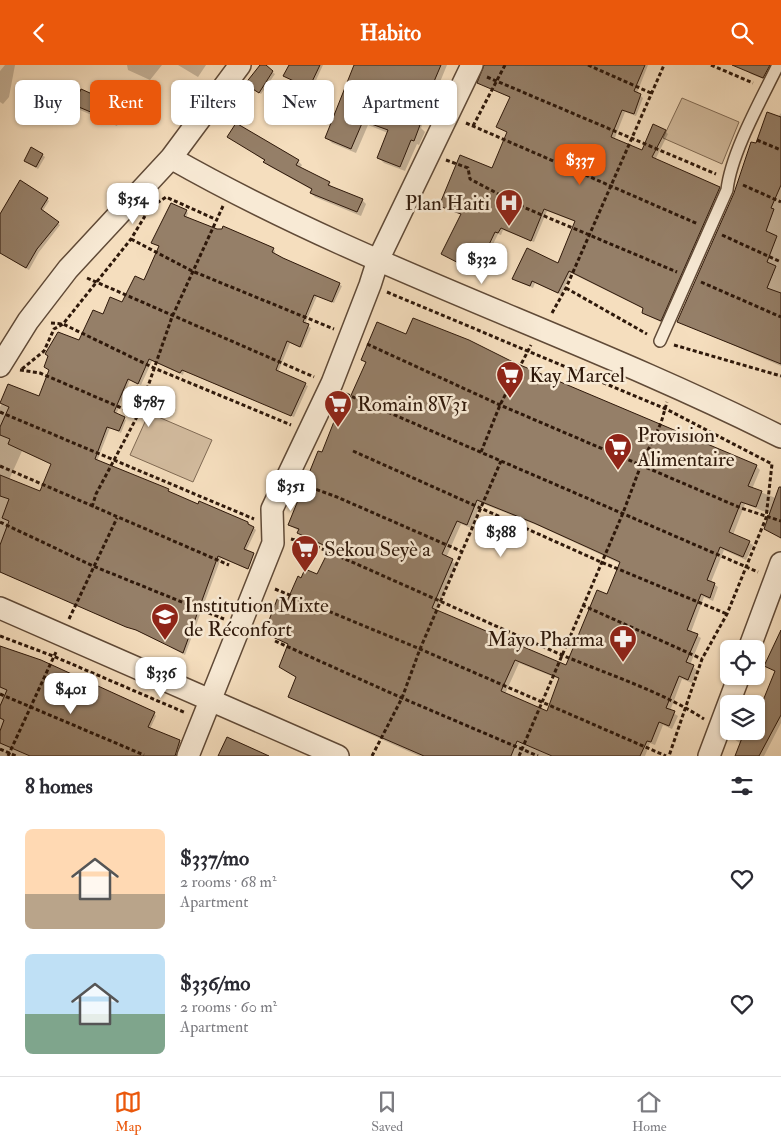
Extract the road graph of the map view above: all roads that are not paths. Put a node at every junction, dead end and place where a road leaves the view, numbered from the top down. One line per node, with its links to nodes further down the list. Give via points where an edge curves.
1 (240, 65): 4 (street)
2 (778, 65): 6 (lane, via 745,135 727,190)
3 (471, 67): 5 (street)
4 (171, 158): 5 (street, via 231,192); 7 (street, via 68,269 28,321)
5 (378, 261): 8 (street, via 671,386); 13 (street, via 331,385 272,509 273,543)
6 (660, 341)
7 (10, 367)
8 (781, 437)
9 (778, 571): 11 (street)
10 (0, 608): 13 (street)
11 (752, 640)
12 (735, 685): 16 (street)
13 (207, 710): 14 (street); 15 (street)
14 (188, 756)
15 (338, 756)
16 (709, 756)

